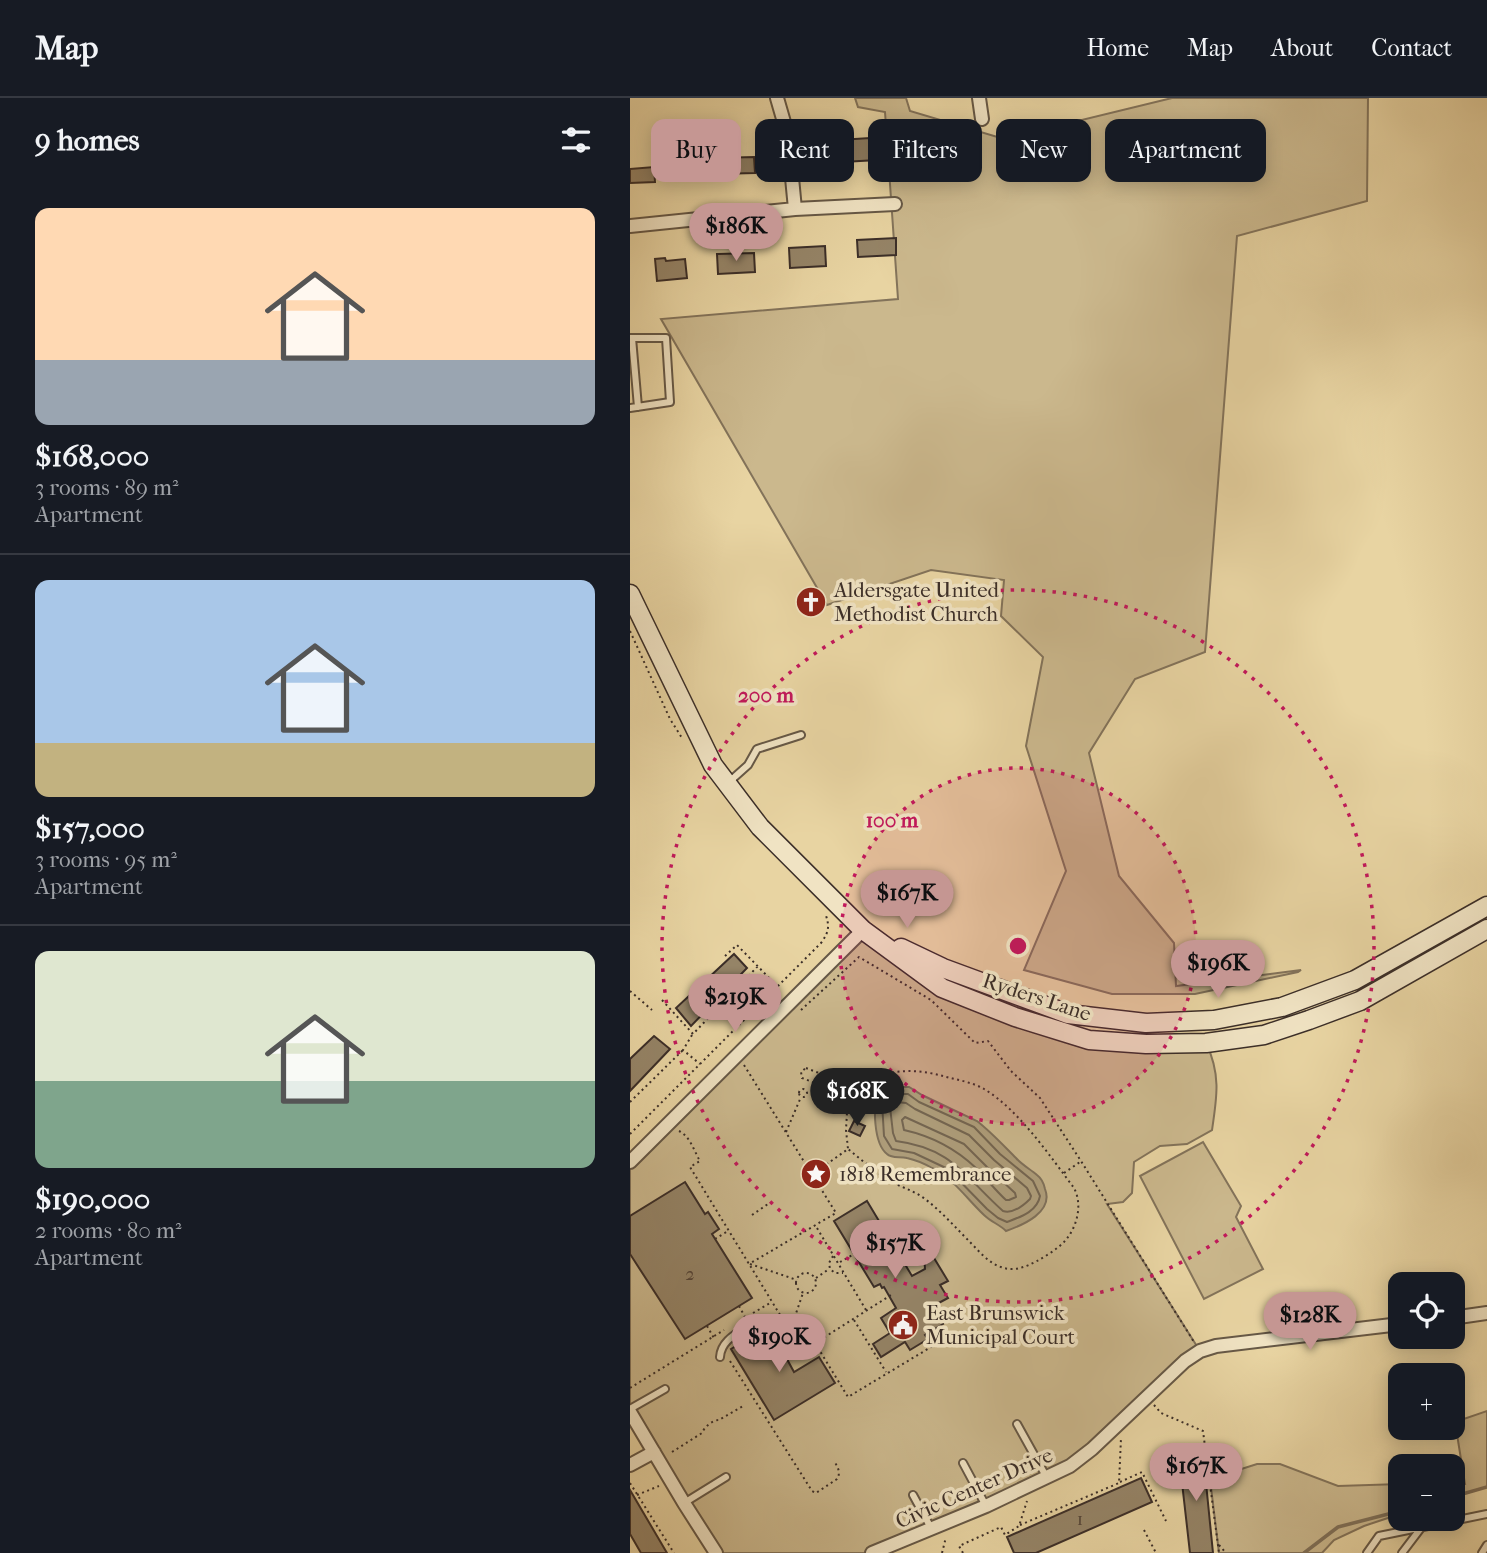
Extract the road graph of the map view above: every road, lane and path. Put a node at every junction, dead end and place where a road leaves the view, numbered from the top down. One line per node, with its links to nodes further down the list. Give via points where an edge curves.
1 (776, 98): 5 (street, via 788,136)
2 (979, 98): 3 (street)
3 (982, 119)
4 (894, 204): 5 (street)
5 (795, 209): 6 (street)
6 (630, 226)
7 (631, 338): 8 (lane); 8 (lane, via 666,338 670,402)
8 (634, 408)
9 (630, 594): 13 (main road, Ryders Lane, via 713,765)
10 (630, 631): 12 (path)
11 (801, 735): 13 (lane, via 757,749 748,765)
12 (682, 738)
13 (727, 783): 17 (main road, Ryders Lane, via 760,827)
14 (1487, 906): 17 (main road, Ryders Lane, via 1355,980 1282,1007 1214,1020 1146,1023 1068,1014 943,968)
15 (825, 914): 20 (path, via 828,933)
16 (1487, 929): 17 (main road, Ryders Lane, via 1360,1001 1309,1020 1264,1035 1206,1043 1146,1044 1089,1040 942,988)
17 (863, 930): 32 (street)
18 (725, 956): 19 (path, via 737,945)
19 (758, 966): 20 (path); 25 (path)
20 (778, 987): 27 (path)
21 (630, 991): 23 (path)
22 (662, 1000): 25 (path)
23 (652, 1010)
24 (798, 1013): 37 (path, via 859,957 932,1000 975,1044 988,1041 1040,1098)
25 (693, 1034): 26 (path)
26 (683, 1050): 27 (path); 31 (path)
27 (701, 1064): 34 (path)
28 (744, 1066): 33 (path)
29 (806, 1068): 29 (path, via 819,1073 818,1082 802,1078)
30 (801, 1097): 33 (path)
31 (630, 1102)
32 (670, 1122): 38 (street); 45 (path, via 690,1142 700,1161 690,1167)
33 (786, 1133): 41 (path)
34 (630, 1135)
35 (848, 1149): 39 (path); 40 (path, via 847,1098 851,1090 892,1073 915,1071 986,1090 1012,1110); 40 (path, via 924,1199 982,1254 1007,1269 1042,1258 1065,1241 1074,1226 1078,1196)
36 (824, 1158): 39 (path)
37 (1081, 1161): 40 (path); 73 (path)
38 (630, 1162)
39 (828, 1163): 41 (path)
40 (1063, 1173)
41 (812, 1175): 44 (path, via 836,1213)
42 (768, 1204): 43 (path)
43 (752, 1215)
44 (816, 1226): 48 (path); 50 (path)
45 (729, 1230): 46 (path); 50 (path)
46 (715, 1239)
47 (854, 1254): 49 (path)
48 (834, 1256): 49 (path); 51 (path)
49 (839, 1263): 52 (path)
50 (749, 1264): 54 (path); 57 (path)
51 (830, 1268): 52 (path); 53 (path)
52 (844, 1272): 59 (path)
53 (815, 1279): 54 (path, via 805,1273); 55 (path, via 814,1289)
54 (797, 1280): 55 (path)
55 (803, 1292): 67 (path)
56 (891, 1295): 59 (path)
57 (773, 1302): 58 (path, via 745,1317); 67 (path)
58 (739, 1306)
59 (866, 1311): 62 (path)
60 (1487, 1313): 61 (street)
61 (1465, 1316)
62 (854, 1319): 71 (path); 76 (path)
63 (752, 1323): 74 (lane, via 724,1343)
64 (1388, 1325): 73 (street, Civic Center Drive, via 1216,1346)
65 (706, 1326): 69 (path)
66 (724, 1330): 69 (path)
67 (790, 1330): 72 (path)
68 (951, 1335): 76 (path)
69 (713, 1337): 70 (path); 77 (path)
70 (717, 1342)
71 (815, 1343): 72 (path); 76 (path, via 848,1397)
72 (802, 1352): 75 (path)
73 (1200, 1352): 90 (street, Civic Center Drive, via 1092,1449)
74 (723, 1356): 86 (path, via 814,1493 839,1476)
75 (787, 1361)
76 (886, 1373)
77 (630, 1388)
78 (665, 1389): 81 (lane)
79 (1152, 1402): 108 (path, via 1161,1413 1203,1431)
80 (743, 1406): 85 (path)
81 (630, 1410): 84 (street)
82 (1017, 1424): 90 (lane)
83 (1113, 1442): 92 (path, via 1121,1433)
84 (654, 1452): 88 (street); 97 (street)
85 (672, 1452)
86 (834, 1461)
87 (963, 1464): 98 (lane)
88 (630, 1465)
89 (726, 1477): 97 (lane)
90 (1047, 1478): 98 (street, Civic Center Drive)
91 (630, 1483): 95 (path)
92 (1119, 1483): 101 (path, via 1142,1472); 102 (path)
93 (662, 1485): 95 (path)
94 (1030, 1492): 102 (path)
95 (637, 1494): 110 (path)
96 (913, 1494): 103 (lane)
97 (684, 1503): 111 (street)
98 (986, 1506): 103 (street, Civic Center Drive)
99 (1487, 1514): 100 (lane)
100 (1465, 1519)
101 (1166, 1521)
102 (1019, 1526): 114 (path, via 1005,1535 1001,1528 959,1546)
103 (931, 1528): 112 (street, Civic Center Drive)
104 (948, 1529): 113 (path)
105 (1144, 1530): 115 (path)
106 (1405, 1531): 118 (lane, via 1379,1536)
107 (1419, 1531): 119 (lane)
108 (1218, 1544): 116 (path); 117 (path)
109 (1487, 1545): 120 (lane)
110 (674, 1553)
111 (716, 1553)
112 (873, 1553)
113 (942, 1553)
114 (963, 1553)
115 (1156, 1553)
116 (1219, 1553)
117 (1226, 1553)
118 (1367, 1553)
119 (1402, 1553)
120 (1482, 1553)

